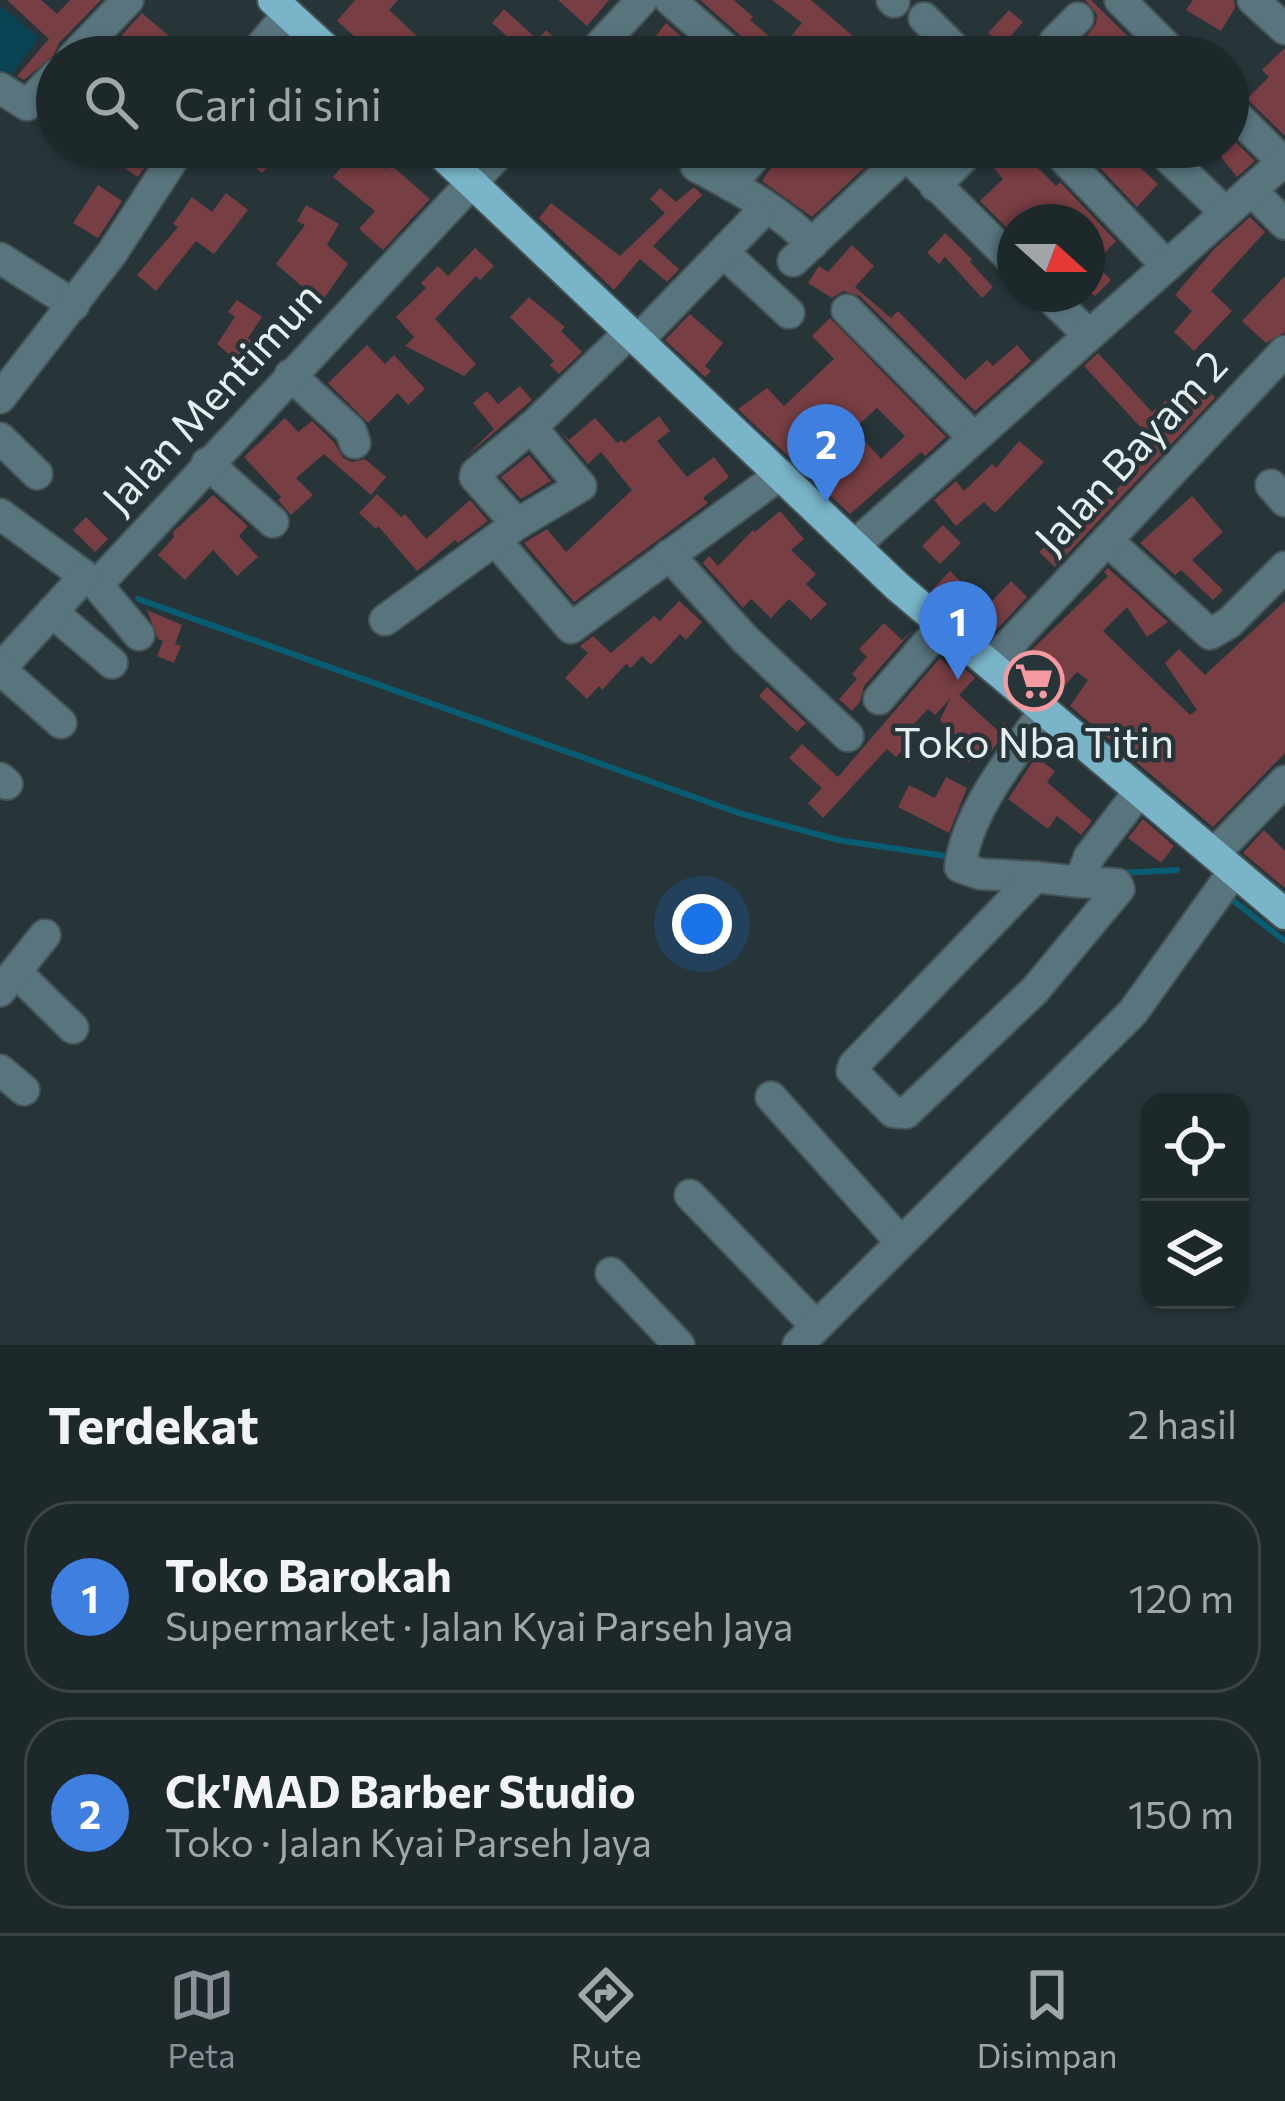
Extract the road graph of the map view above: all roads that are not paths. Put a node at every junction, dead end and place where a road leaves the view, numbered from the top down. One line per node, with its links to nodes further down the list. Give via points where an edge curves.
1 (128, 0): 8 (street)
2 (642, 0): 11 (street)
3 (670, 0): 12 (street)
4 (1120, 0): 15 (street)
5 (280, 7): 9 (street); 10 (main road)
6 (923, 18): 13 (street)
7 (1078, 18): 14 (street)
8 (93, 36)
9 (264, 36)
10 (312, 36)
11 (609, 36)
12 (711, 36)
13 (941, 36)
14 (1060, 36)
15 (1157, 36)
16 (0, 88): 17 (street, via 27,105)
17 (36, 96)
18 (1249, 127): 19 (street)
19 (1284, 161): 33 (street)
20 (167, 168): 41 (street)
21 (457, 168): 30 (main road)
22 (485, 168): 30 (street, Jalan Mentimun)
23 (700, 168): 31 (street)
24 (745, 168): 31 (street)
25 (885, 168): 31 (street, via 802,252 775,210)
26 (918, 168): 32 (street)
27 (953, 168): 32 (street)
28 (1073, 168): 40 (street)
29 (1179, 168): 34 (street)
30 (472, 182): 46 (main road); 48 (street, Jalan Mentimun)
31 (730, 184)
32 (935, 186): 37 (street)
33 (1251, 190): 34 (street); 36 (street)
34 (1226, 212): 40 (street)
35 (758, 216): 38 (street)
36 (1285, 224)
37 (997, 246)
38 (723, 252): 44 (street); 46 (street)
39 (0, 258): 41 (street)
40 (1167, 266): 45 (street)
41 (74, 305): 49 (street)
42 (847, 310): 51 (street)
43 (1065, 312): 45 (street)
44 (789, 313)
45 (1088, 334): 51 (street)
46 (634, 336): 50 (street); 56 (main road)
47 (1285, 351): 60 (street, Jalan Bayam 2)
48 (290, 375): 53 (street); 54 (street, Jalan Mentimun)
49 (0, 398)
50 (531, 428): 59 (street, via 475,475); 59 (street, via 591,480)
51 (972, 436): 61 (street)
52 (0, 438): 55 (street)
53 (355, 443)
54 (207, 463): 58 (street); 64 (street, Jalan Mentimun)
55 (37, 474)
56 (781, 474): 61 (main road); 62 (street)
57 (0, 514): 64 (street)
58 (273, 522)
59 (506, 532): 62 (street, via 568,627); 66 (street)
60 (1107, 540): 63 (street, via 1210,634); 70 (street, Jalan Bayam 2)
61 (855, 545): 67 (main road)
62 (669, 555): 75 (street)
63 (1285, 567)
64 (90, 581): 65 (street, Jalan Mentimun); 68 (street)
65 (52, 612): 69 (street); 71 (street, Jalan Mentimun)
66 (385, 620)
67 (943, 625): 70 (main road); 72 (street)
68 (139, 635)
69 (112, 663)
70 (990, 665): 73 (main road)
71 (0, 669): 74 (street)
72 (879, 699)
73 (1043, 713): 77 (main road); 79 (street, via 984,801 959,867)
74 (62, 723)
75 (848, 736)
76 (1285, 781): 78 (street)
77 (1138, 793): 78 (main road); 80 (street, via 1088,857)
78 (1224, 862): 81 (main road); 87 (street, via 1132,1012)
79 (1035, 877): 80 (street); 80 (street, via 854,1065 893,1112 906,1113 1035,991 1119,889)
80 (1081, 882)
81 (1285, 914)
82 (45, 935): 83 (street)
83 (8, 982): 84 (street)
84 (74, 1028)
85 (771, 1096): 87 (street)
86 (690, 1195): 89 (street)
87 (900, 1241): 89 (street)
88 (611, 1273): 90 (street)
89 (807, 1336)
90 (679, 1345)

